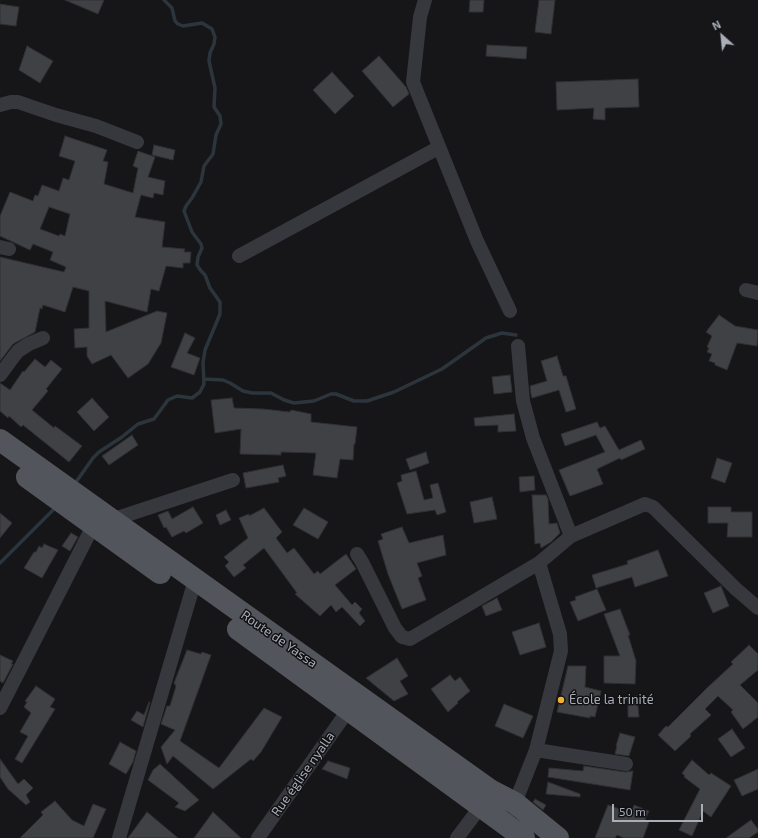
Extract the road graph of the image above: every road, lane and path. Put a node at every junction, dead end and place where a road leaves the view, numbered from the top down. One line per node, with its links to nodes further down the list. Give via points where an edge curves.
1 (425, 0): 4 (street, via 420,17 413,82)
2 (0, 105): 3 (street, via 18,102 96,126)
3 (137, 142)
4 (438, 148): 5 (street); 6 (street)
5 (239, 256)
6 (510, 311)
7 (43, 338): 9 (street, via 18,351)
8 (518, 346): 14 (street, via 523,401 533,438)
9 (0, 375)
10 (0, 440): 13 (main road, Route de Yassa)
11 (0, 458): 13 (main road, Route de Yassa)
12 (233, 480): 13 (street)
13 (102, 522): 17 (main road, Route de Yassa); 19 (street)
14 (571, 536): 16 (street); 18 (street, via 645,504 653,507)
15 (357, 554): 16 (street, via 395,628 402,637 410,639)
16 (539, 563): 21 (street, via 560,634 561,651)
17 (193, 587): 20 (main road, Route de Yassa); 23 (main road, Route de Yassa, via 490,790); 26 (street)
18 (758, 608)
19 (0, 708)
20 (348, 709): 24 (main road, Route de Yassa); 27 (street, Rue église nyalla)
21 (536, 750): 22 (street); 23 (street)
22 (626, 764)
23 (515, 803): 25 (street); 30 (main road, Route de Yassa)
24 (481, 806): 25 (main road, Route de Yassa); 28 (street)
25 (503, 822): 29 (main road, Route de Yassa)
26 (119, 838)
27 (258, 838)
28 (457, 838)
29 (524, 838)
30 (558, 838)

